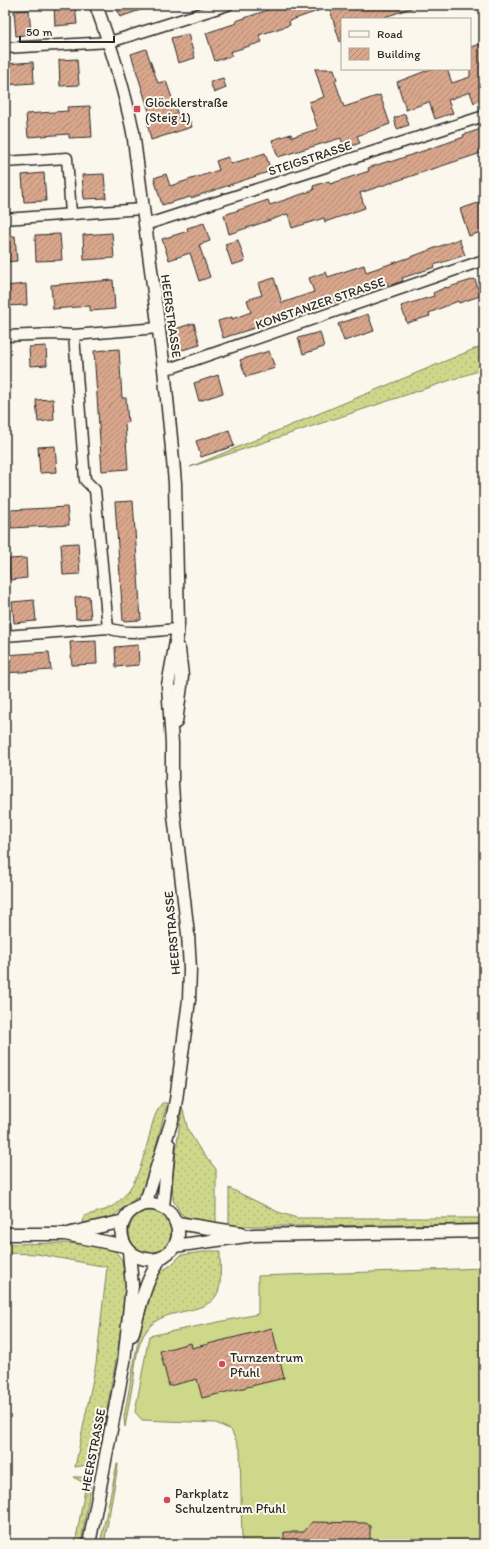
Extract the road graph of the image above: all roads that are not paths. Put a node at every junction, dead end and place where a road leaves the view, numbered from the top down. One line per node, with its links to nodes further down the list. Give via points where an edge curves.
1 (96, 5): 3 (street, HEERSTRASSE)
2 (228, 5): 3 (street)
3 (110, 42): 4 (street); 7 (street, HEERSTRASSE, via 129,111)
4 (5, 48)
5 (484, 116): 10 (street, STEIGSTRASSE)
6 (5, 162): 8 (street, via 67,158)
7 (142, 209): 8 (street); 10 (street, HEERSTRASSE)
8 (71, 214): 9 (street)
9 (5, 219)
10 (145, 225): 12 (street, HEERSTRASSE)
11 (484, 260): 15 (street, KONSTANZER STRASSE)
12 (158, 328): 13 (street); 15 (street, HEERSTRASSE)
13 (74, 335): 14 (street); 17 (street, via 84,480 95,490)
14 (5, 336)
15 (164, 369): 18 (street, HEERSTRASSE, via 174,483)
16 (5, 625): 19 (street)
17 (108, 628): 18 (street, via 129,632); 19 (street)
18 (178, 632): 20 (street, HEERSTRASSE, via 168,686 174,815 190,969 188,1007)
19 (6, 636)
20 (172, 1120): 21 (street, HEERSTRASSE); 22 (street, HEERSTRASSE)
21 (143, 1204): 22 (street, via 153,1203); 23 (street, via 134,1208)
22 (163, 1207): 24 (street, via 172,1213)
23 (124, 1221): 27 (street); 30 (street, via 122,1233)
24 (177, 1223): 28 (street); 29 (street, via 178,1233)
25 (484, 1231): 28 (street)
26 (5, 1234): 27 (street)
27 (65, 1234): 30 (street)
28 (254, 1235): 29 (street)
29 (174, 1246): 31 (street, HEERSTRASSE)
30 (127, 1248): 31 (street, via 137,1257 146,1260); 32 (street, HEERSTRASSE, via 132,1286)
31 (161, 1258): 32 (street, HEERSTRASSE, via 149,1279)
32 (124, 1362): 33 (street, HEERSTRASSE)
33 (89, 1544)

